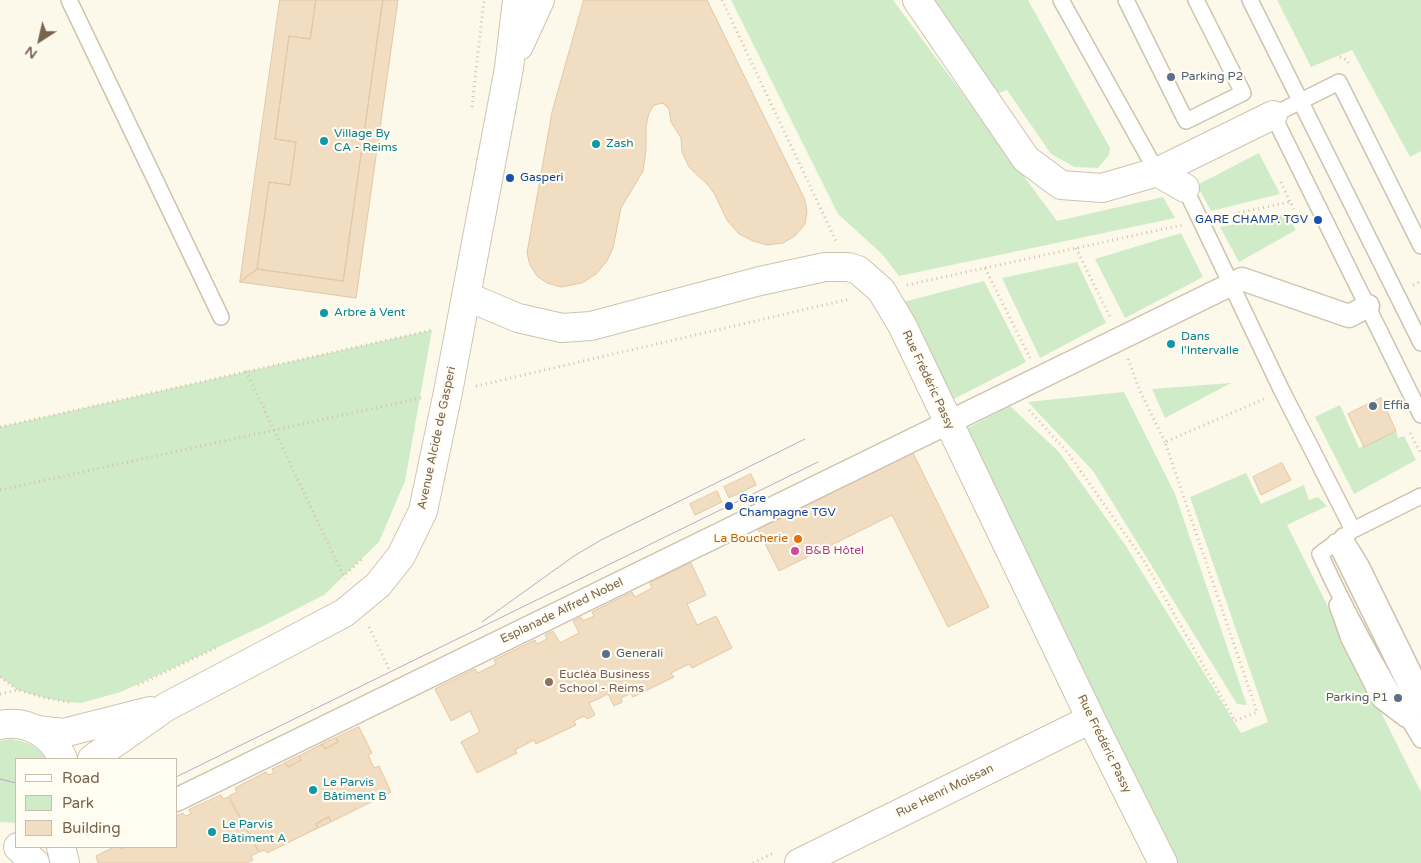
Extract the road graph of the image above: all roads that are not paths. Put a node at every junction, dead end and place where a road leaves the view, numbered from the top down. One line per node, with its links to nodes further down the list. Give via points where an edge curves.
1 (69, 0): 18 (lane)
2 (517, 0): 9 (street, Avenue Alcide de Gasperi)
3 (540, 0): 9 (street, Avenue Alcide de Gasperi)
4 (917, 0): 12 (street, via 1026,159 1061,185 1102,188)
5 (1060, 0): 12 (lane)
6 (1126, 0): 7 (lane, via 1186,121 1243,93)
7 (1196, 0)
8 (1250, 0): 10 (lane)
9 (509, 68): 16 (street, Avenue Alcide de Gasperi)
10 (1300, 102): 11 (lane); 14 (lane, via 1339,82); 19 (lane)
11 (1273, 115): 12 (street); 17 (lane)
12 (1157, 172): 13 (street)
13 (1185, 188): 15 (lane)
14 (1421, 246)
15 (1230, 284): 17 (street, via 1242,279 1348,316); 21 (street, Esplanade Alfred Nobel); 23 (lane, via 1282,391)
16 (466, 296): 21 (street, Rue Frédéric Passy, via 518,318 562,328 591,326 760,280 825,267 848,267 858,270 881,290 902,325); 24 (street, Avenue Alcide de Gasperi, via 423,511 401,556 378,584 344,614)
17 (1368, 306): 20 (lane)
18 (221, 317)
19 (1421, 343)
20 (1421, 415)
21 (948, 421): 25 (street, Rue Frédéric Passy); 32 (street, Esplanade Alfred Nobel)
22 (1421, 496): 23 (lane)
23 (1344, 536): 27 (lane, via 1407,688); 27 (lane, via 1320,554 1387,685)
24 (166, 707): 28 (street, Avenue Alcide de Gasperi, via 63,733); 31 (street, Avenue Alcide de Gasperi)
25 (1091, 719): 37 (street, Rue Henri Moissan); 38 (street, Rue Frédéric Passy)
26 (2, 722): 28 (street, Avenue Alcide de Gasperi)
27 (1416, 722): 29 (lane)
28 (37, 730): 30 (street, via 47,736)
29 (1421, 740)
30 (62, 758)
31 (93, 758)
32 (178, 799)
33 (20, 848): 35 (street)
34 (61, 848): 36 (street)
35 (35, 863)
36 (65, 863)
37 (799, 863)
38 (1163, 863)

